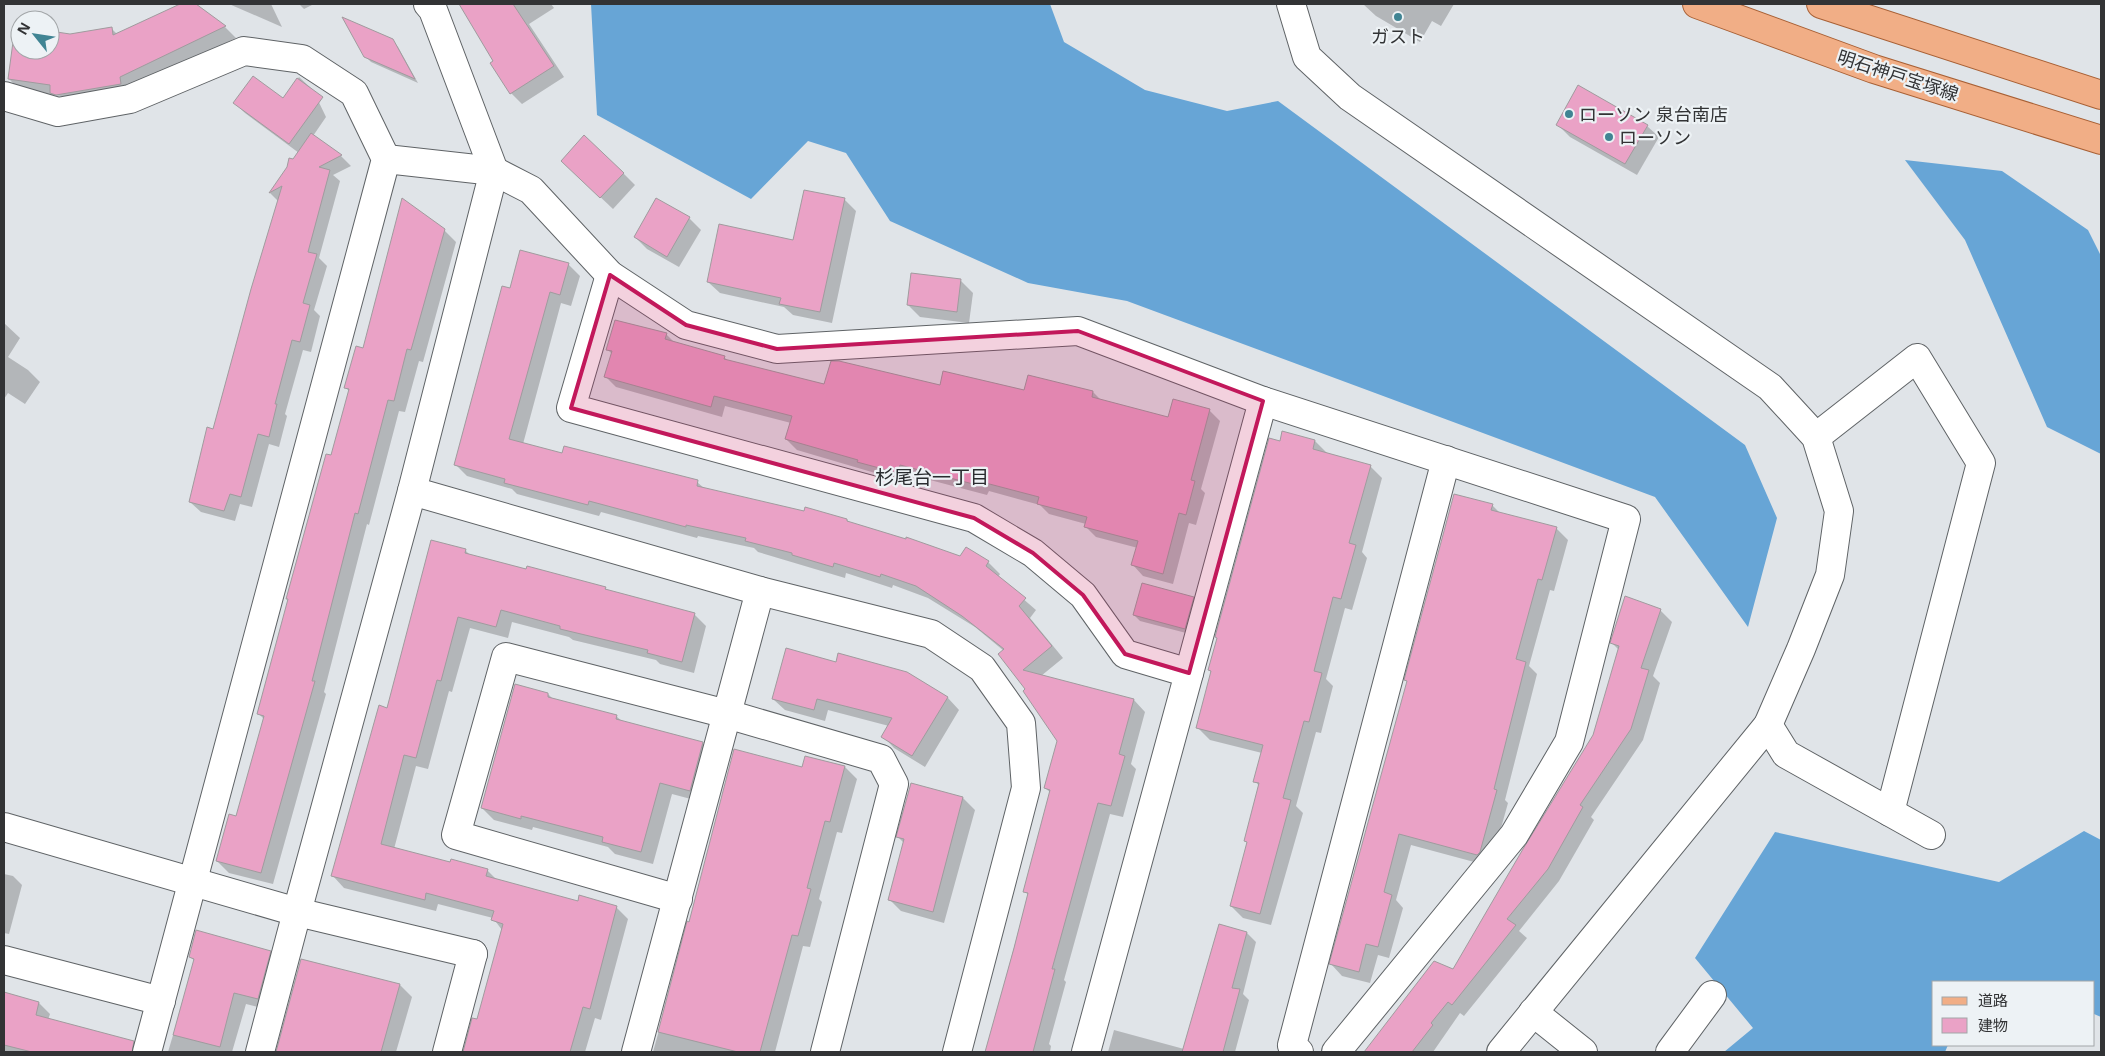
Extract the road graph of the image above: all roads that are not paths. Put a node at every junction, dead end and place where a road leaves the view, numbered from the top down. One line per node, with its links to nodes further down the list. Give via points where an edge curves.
1 (428, 4): 9 (street)
2 (1291, 4): 12 (street, via 1307,57 1350,96 1770,387)
3 (1697, 4): 7 (main road, 明石神戸宝塚線, via 1874,69)
4 (1821, 4): 5 (main road)
5 (2101, 95)
6 (4, 96): 8 (street, via 58,112 130,99 244,51 302,59 354,93)
7 (2101, 140)
8 (386, 159): 9 (street); 22 (street)
9 (494, 171): 10 (street, via 531,190); 14 (street)
10 (610, 275): 11 (street, via 686,325 777,349 1078,331); 16 (street, via 571,408 974,518 1033,553 1082,596 1125,654)
11 (1263, 401): 13 (street); 16 (street)
12 (1816, 436): 18 (street, via 1839,511 1830,575); 19 (street, via 1917,358 1981,463)
13 (1446, 460): 36 (street, via 1292,1044); 37 (street, via 1626,519 1569,742 1514,835)
14 (412, 491): 15 (street); 24 (street)
15 (760, 591): 17 (street); 34 (street, via 931,634 982,668 1021,724 1026,788)
16 (1189, 673): 35 (street)
17 (727, 714): 23 (street); 23 (street, via 506,657 456,835); 33 (street, via 881,759 894,784)
18 (1768, 725): 19 (street, via 1786,754); 28 (street)
19 (1890, 812): 21 (street)
20 (4, 827): 22 (street)
21 (1931, 835)
22 (192, 883): 24 (street); 27 (street)
23 (678, 899): 32 (street)
24 (297, 912): 30 (street); 31 (street, via 473,954)
25 (4, 960): 27 (street)
26 (1712, 996): 40 (street)
27 (161, 1001): 29 (street)
28 (1533, 1012): 38 (street); 39 (street)
29 (147, 1052)
30 (260, 1052)
31 (447, 1052)
32 (636, 1052)
33 (826, 1052)
34 (957, 1052)
35 (1086, 1052)
36 (1299, 1052)
37 (1336, 1052)
38 (1501, 1052)
39 (1584, 1052)
40 (1670, 1052)

